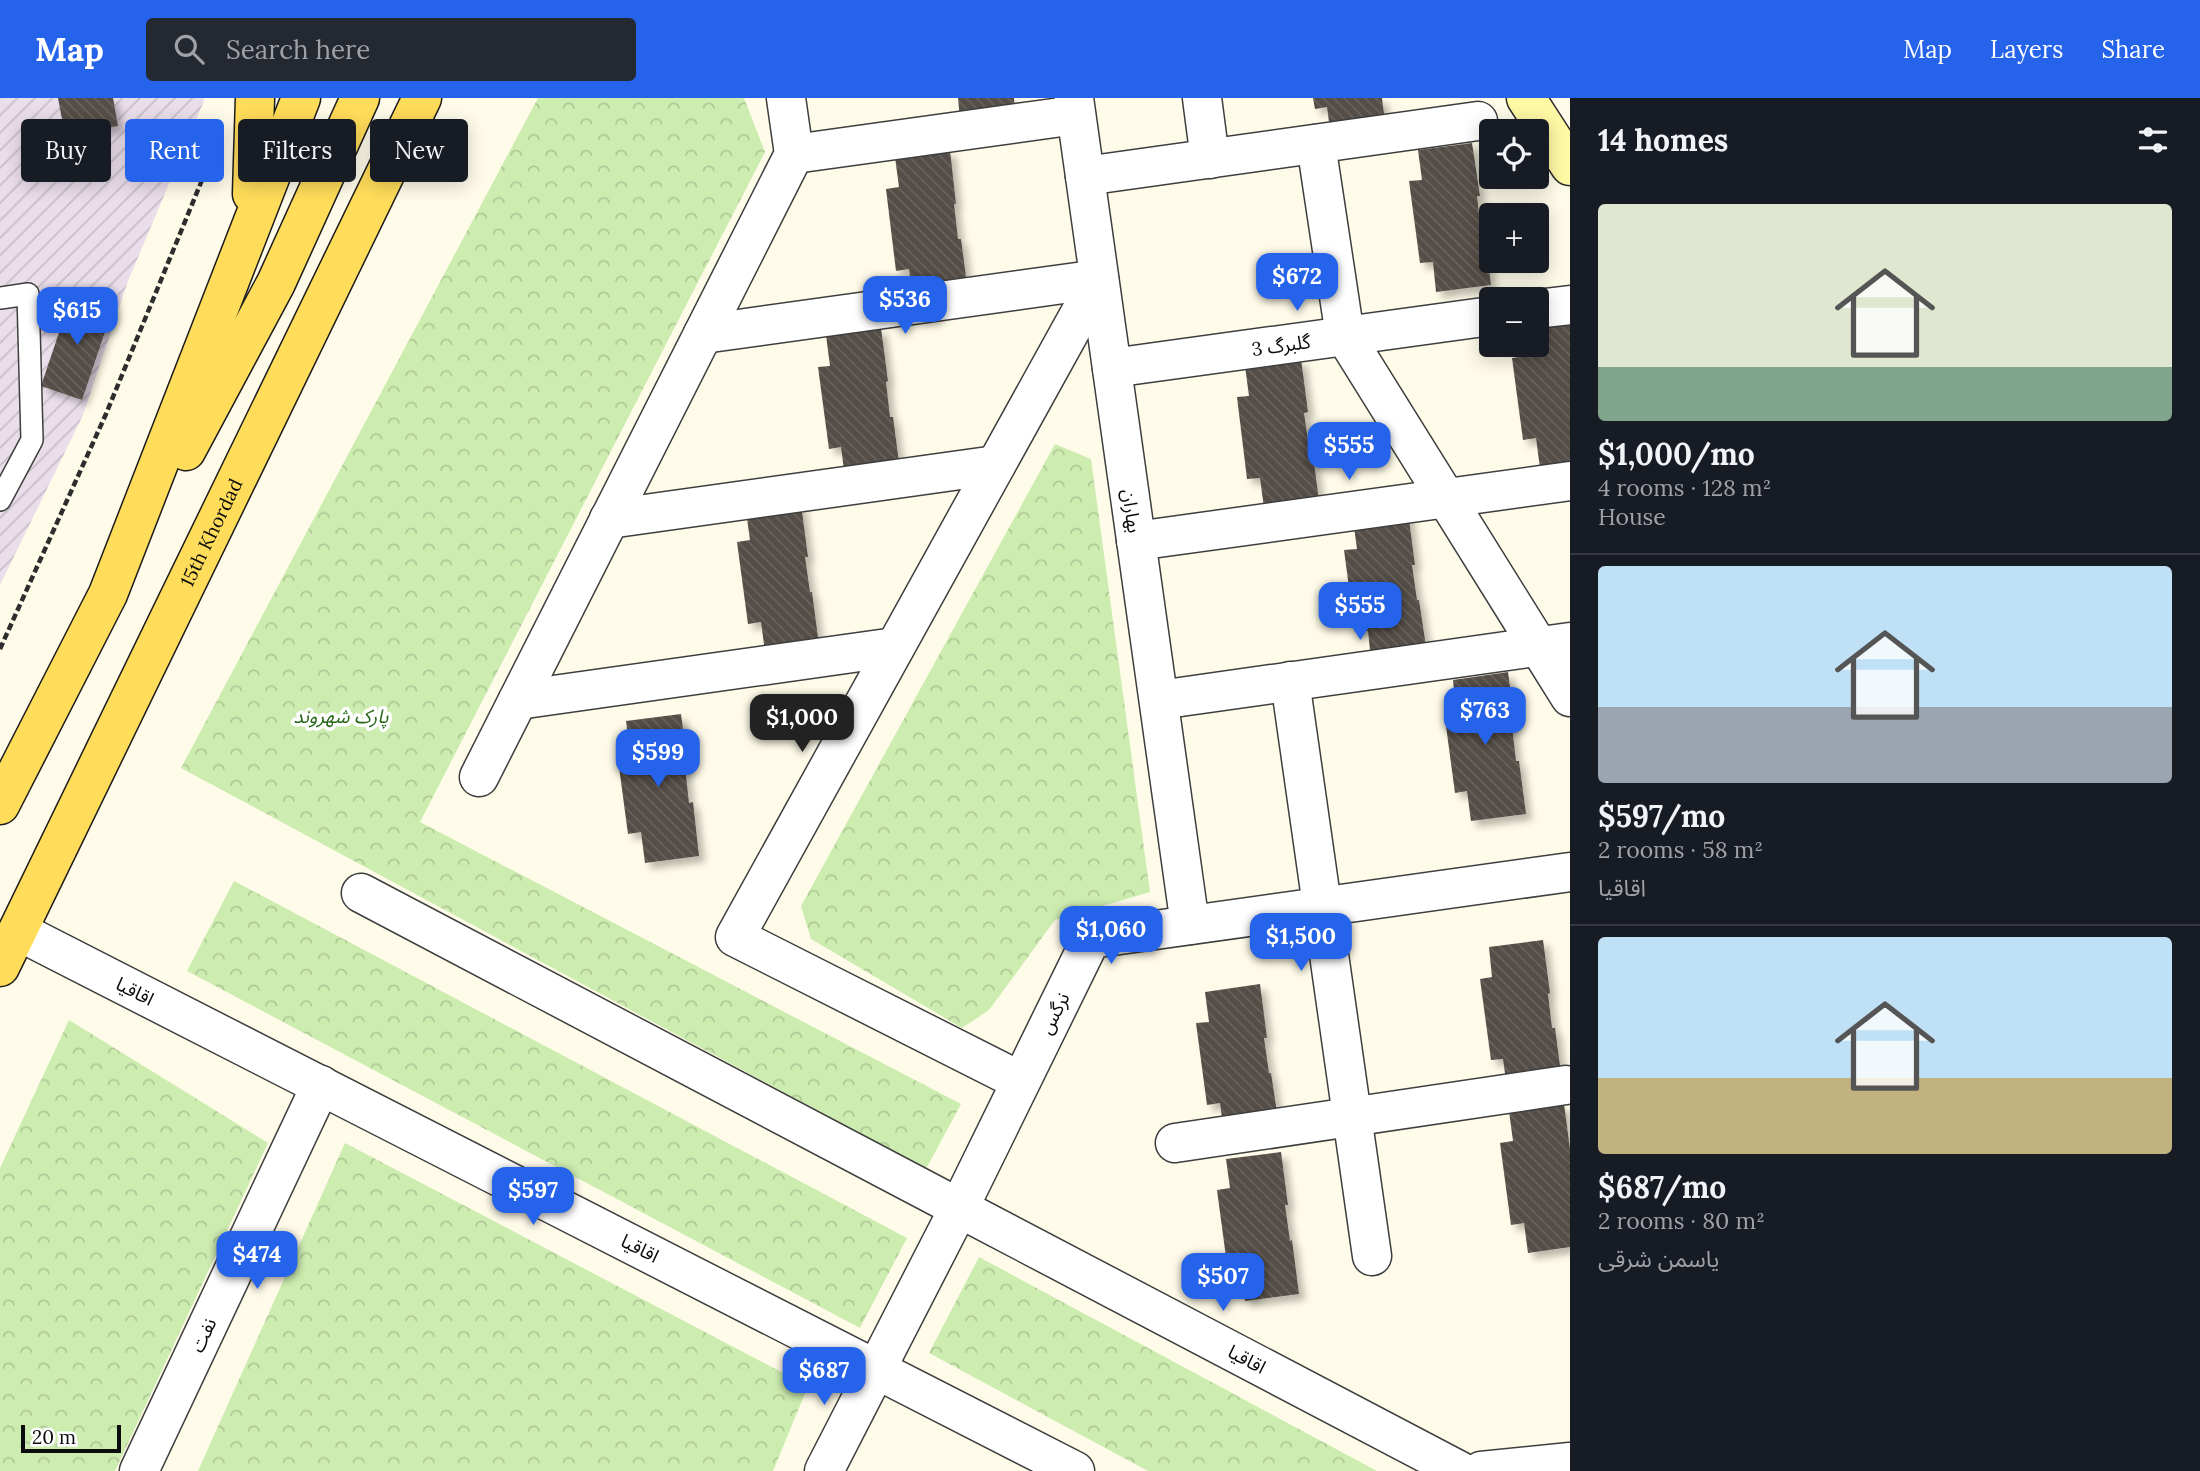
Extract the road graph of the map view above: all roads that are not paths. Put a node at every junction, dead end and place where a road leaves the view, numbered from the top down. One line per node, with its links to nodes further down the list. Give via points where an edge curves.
1 (255, 98): 15 (main road)
2 (301, 98): 15 (main road)
3 (360, 98): 30 (main road, via 275,284)
4 (422, 98): 43 (main road, 15th Khordad)
5 (786, 98): 11 (street)
6 (1202, 98): 12 (street)
7 (1526, 98): 13 (main road)
8 (1075, 106): 11 (street); 14 (street, بهاران)
9 (1478, 121): 10 (street)
10 (1316, 144): 12 (street); 22 (street)
11 (794, 154): 21 (street)
12 (1210, 159): 14 (street)
13 (1570, 166)
14 (1085, 176): 16 (street, بهاران)
15 (251, 225): 30 (main road)
16 (1099, 279): 21 (street); 23 (street, بهاران); 24 (street)
17 (0, 298): 27 (lane, via 28,294 32,440)
18 (1570, 305): 19 (street)
19 (1549, 307)
20 (1479, 318): 22 (street, گلبرگ 3)
21 (703, 334): 28 (street)
22 (1345, 336): 23 (street, گلبرگ 3); 26 (street)
23 (1112, 368): 29 (street, بهاران)
24 (996, 465): 28 (street); 32 (street)
25 (1570, 481): 26 (street)
26 (1446, 498): 29 (street); 31 (street)
27 (0, 500)
28 (609, 519): 35 (street)
29 (1136, 541): 36 (street, بهاران)
30 (108, 594): 38 (main road)
31 (1554, 644): 33 (street); 34 (street)
32 (895, 647): 35 (street); 45 (street, via 735,937)
33 (1290, 681): 36 (street); 41 (street)
34 (1570, 697)
35 (518, 700): 37 (street)
36 (1159, 700): 42 (street, بهاران)
37 (479, 777)
38 (0, 806)
39 (1570, 872): 41 (street, نرگس)
40 (361, 893): 50 (street, اقاقیا)
41 (1322, 907): 42 (street, نرگس); 48 (street)
42 (1190, 925): 45 (street, نرگس, via 1091,939)
43 (18, 931): 44 (main road, 15th Khordad); 46 (street, اقاقیا)
44 (0, 967)
45 (1020, 1081): 50 (street, نرگس)
46 (321, 1085): 52 (street, اقاقیا); 54 (street, نفت)
47 (1566, 1085): 48 (street)
48 (1352, 1117): 49 (street); 51 (street)
49 (1175, 1143)
50 (959, 1208): 52 (street, نرگس); 57 (street, اقاقیا)
51 (1372, 1256)
52 (876, 1371): 55 (street, نرگس); 56 (street, اقاقیا)
53 (1570, 1462): 58 (street)
54 (139, 1471)
55 (824, 1471)
56 (1074, 1471)
57 (1460, 1471)
58 (1481, 1471)

